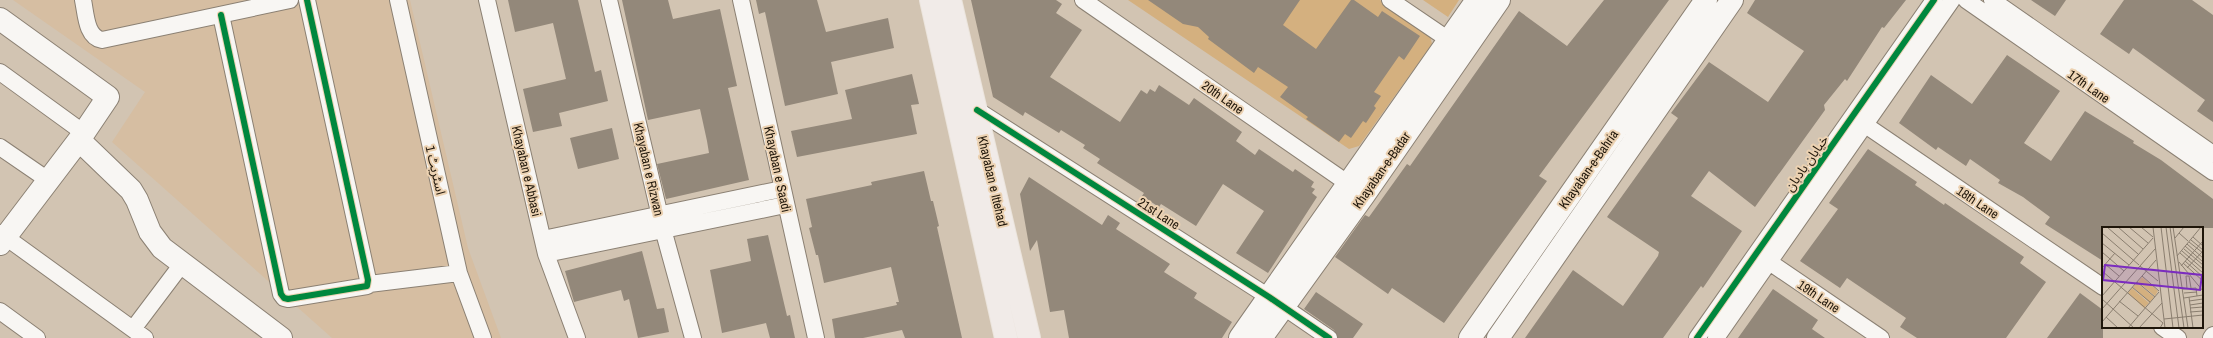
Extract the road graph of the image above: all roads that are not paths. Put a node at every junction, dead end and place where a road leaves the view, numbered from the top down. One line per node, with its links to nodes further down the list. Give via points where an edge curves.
1 (83, 0): 20 (street, via 91,34 102,40)
2 (290, 0): 20 (street)
3 (307, 0): 43 (street)
4 (398, 0): 42 (street, اسٹریٹ 1)
5 (487, 0): 38 (street, Khayaban e Abbasi)
6 (609, 0): 35 (street, Khayaban e Rizwan)
7 (741, 0): 32 (street, Khayaban e Saadi)
8 (931, 0): 55 (main road, Khayaban e Ittehad)
9 (950, 0): 24 (main road, Khayaban e Ittehad)
10 (1082, 0): 33 (street, 20th Lane)
11 (1390, 0): 22 (street)
12 (1477, 0): 22 (main road, Khayaban-e-Badar)
13 (1499, 0): 33 (main road, Khayaban-e-Badar)
14 (1706, 0): 60 (main road, Khayaban-e-Bahria)
15 (1732, 0): 61 (main road, Khayaban-e-Bahria)
16 (1934, 0): 25 (street, خیابان بادبان)
17 (1952, 0): 26 (street)
18 (1966, 0): 30 (street, 17th Lane)
19 (1992, 0): 29 (street, 17th Lane)
20 (221, 15): 43 (street, via 281,294 288,299)
21 (0, 19): 27 (main road, via 108,97)
22 (1449, 40): 33 (main road, Khayaban-e-Badar)
23 (0, 72): 27 (street)
24 (977, 110): 45 (street, 21st Lane); 56 (main road, Khayaban e Ittehad)
25 (1853, 116): 26 (street, 18th Lane); 39 (street, خیابان بادبان)
26 (1866, 125): 40 (street); 44 (street, 18th Lane)
27 (81, 136): 31 (main road); 41 (main road, via 131,190 138,200 150,232 162,248)
28 (0, 147): 31 (street)
29 (2213, 154)
30 (2213, 172)
31 (48, 180): 37 (main road)
32 (782, 189): 34 (street, Khayaban e Saadi); 35 (street)
33 (1356, 189): 45 (main road, Khayaban-e-Badar)
34 (785, 205): 36 (street); 54 (street, Khayaban e Saadi)
35 (660, 214): 36 (street, Khayaban e Rizwan); 38 (street)
36 (664, 229): 38 (street); 53 (street, Khayaban e Rizwan)
37 (2, 238): 48 (street)
38 (545, 246): 52 (street, Khayaban e Abbasi)
39 (1756, 253): 40 (street, 19th Lane); 62 (street, خیابان بادبان)
40 (1770, 262): 63 (street); 64 (street, 19th Lane)
41 (182, 264): 48 (street); 50 (main road)
42 (459, 273): 43 (street); 51 (street, اسٹریٹ 1)
43 (369, 284)
44 (2102, 286)
45 (1276, 301): 57 (main road, Khayaban-e-Badar); 58 (main road, Khayaban-e-Badar); 59 (street, 21st Lane)
46 (0, 311): 49 (street)
47 (2163, 328): 65 (street)
48 (139, 334)
49 (37, 338)
50 (281, 338)
51 (483, 338)
52 (577, 338)
53 (693, 338)
54 (816, 338)
55 (1006, 338)
56 (1028, 338)
57 (1240, 338)
58 (1261, 338)
59 (1329, 338)
60 (1470, 338)
61 (1498, 338)
62 (1697, 338)
63 (1716, 338)
64 (1881, 338)
65 (2178, 338)

